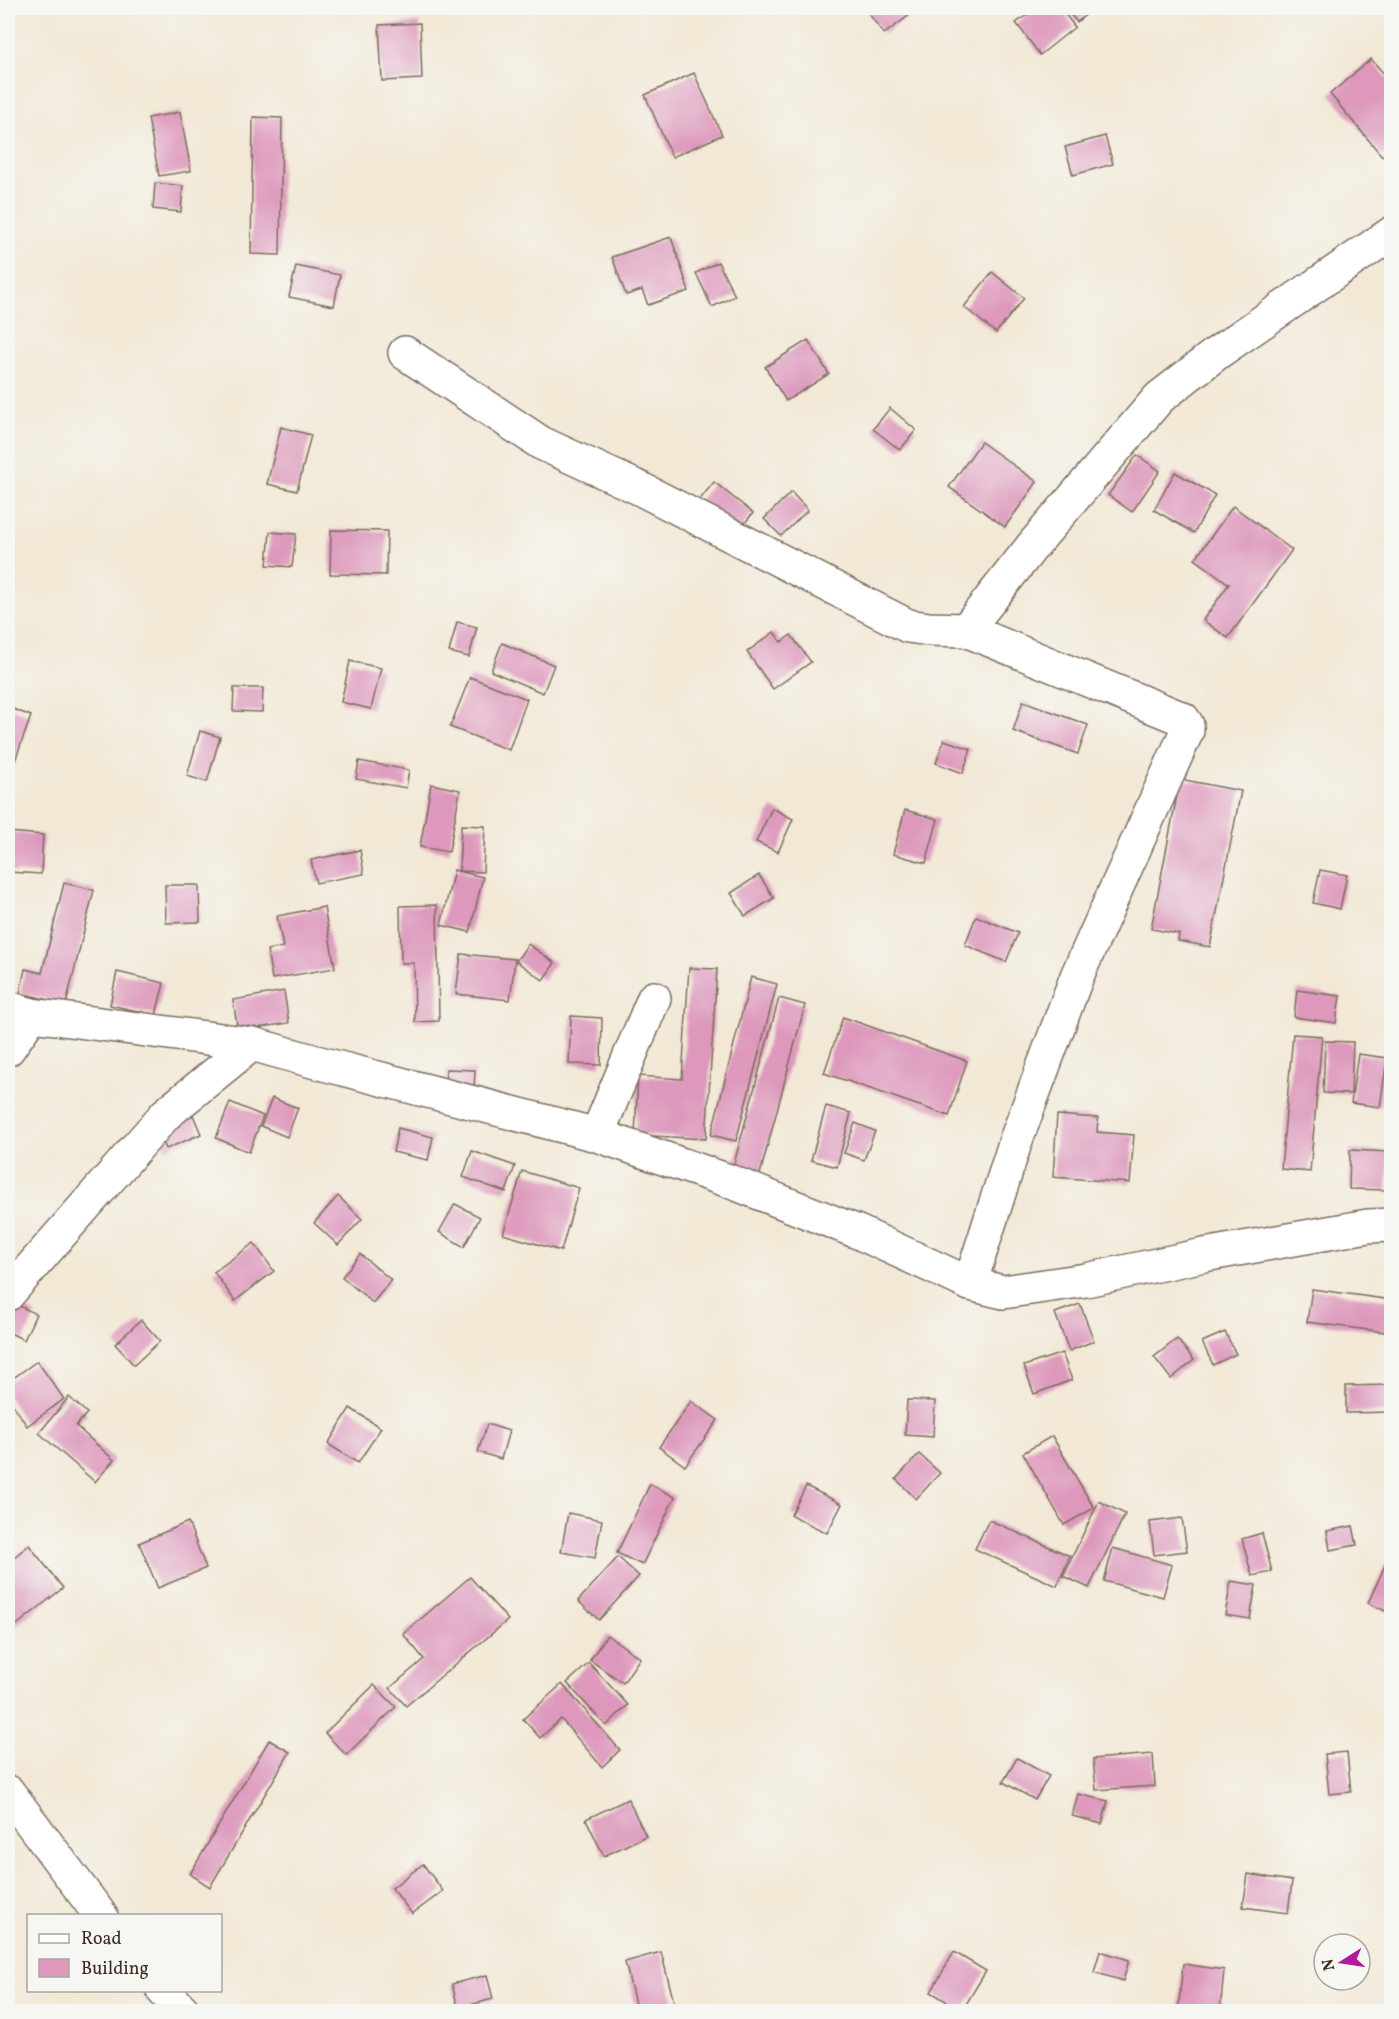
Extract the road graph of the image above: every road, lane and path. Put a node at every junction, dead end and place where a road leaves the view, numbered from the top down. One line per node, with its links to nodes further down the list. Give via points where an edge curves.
1 (1392, 233): 3 (street, via 1216,353 1159,398)
2 (405, 353): 3 (street, via 541,443 639,488 908,626)
3 (966, 630): 10 (street, via 1183,719 1187,725 1077,976 1016,1140)
4 (654, 998): 8 (street)
5 (20, 1012): 6 (street); 7 (street)
6 (252, 1044): 8 (street); 11 (street, via 166,1114)
7 (8, 1049)
8 (597, 1135): 10 (street, via 858,1232)
9 (1392, 1225): 10 (street, via 1356,1228 1004,1292)
10 (970, 1284)
11 (8, 1294)
12 (8, 1792): 13 (street)
13 (100, 1914)
14 (165, 1992): 15 (street)
15 (184, 2012)

